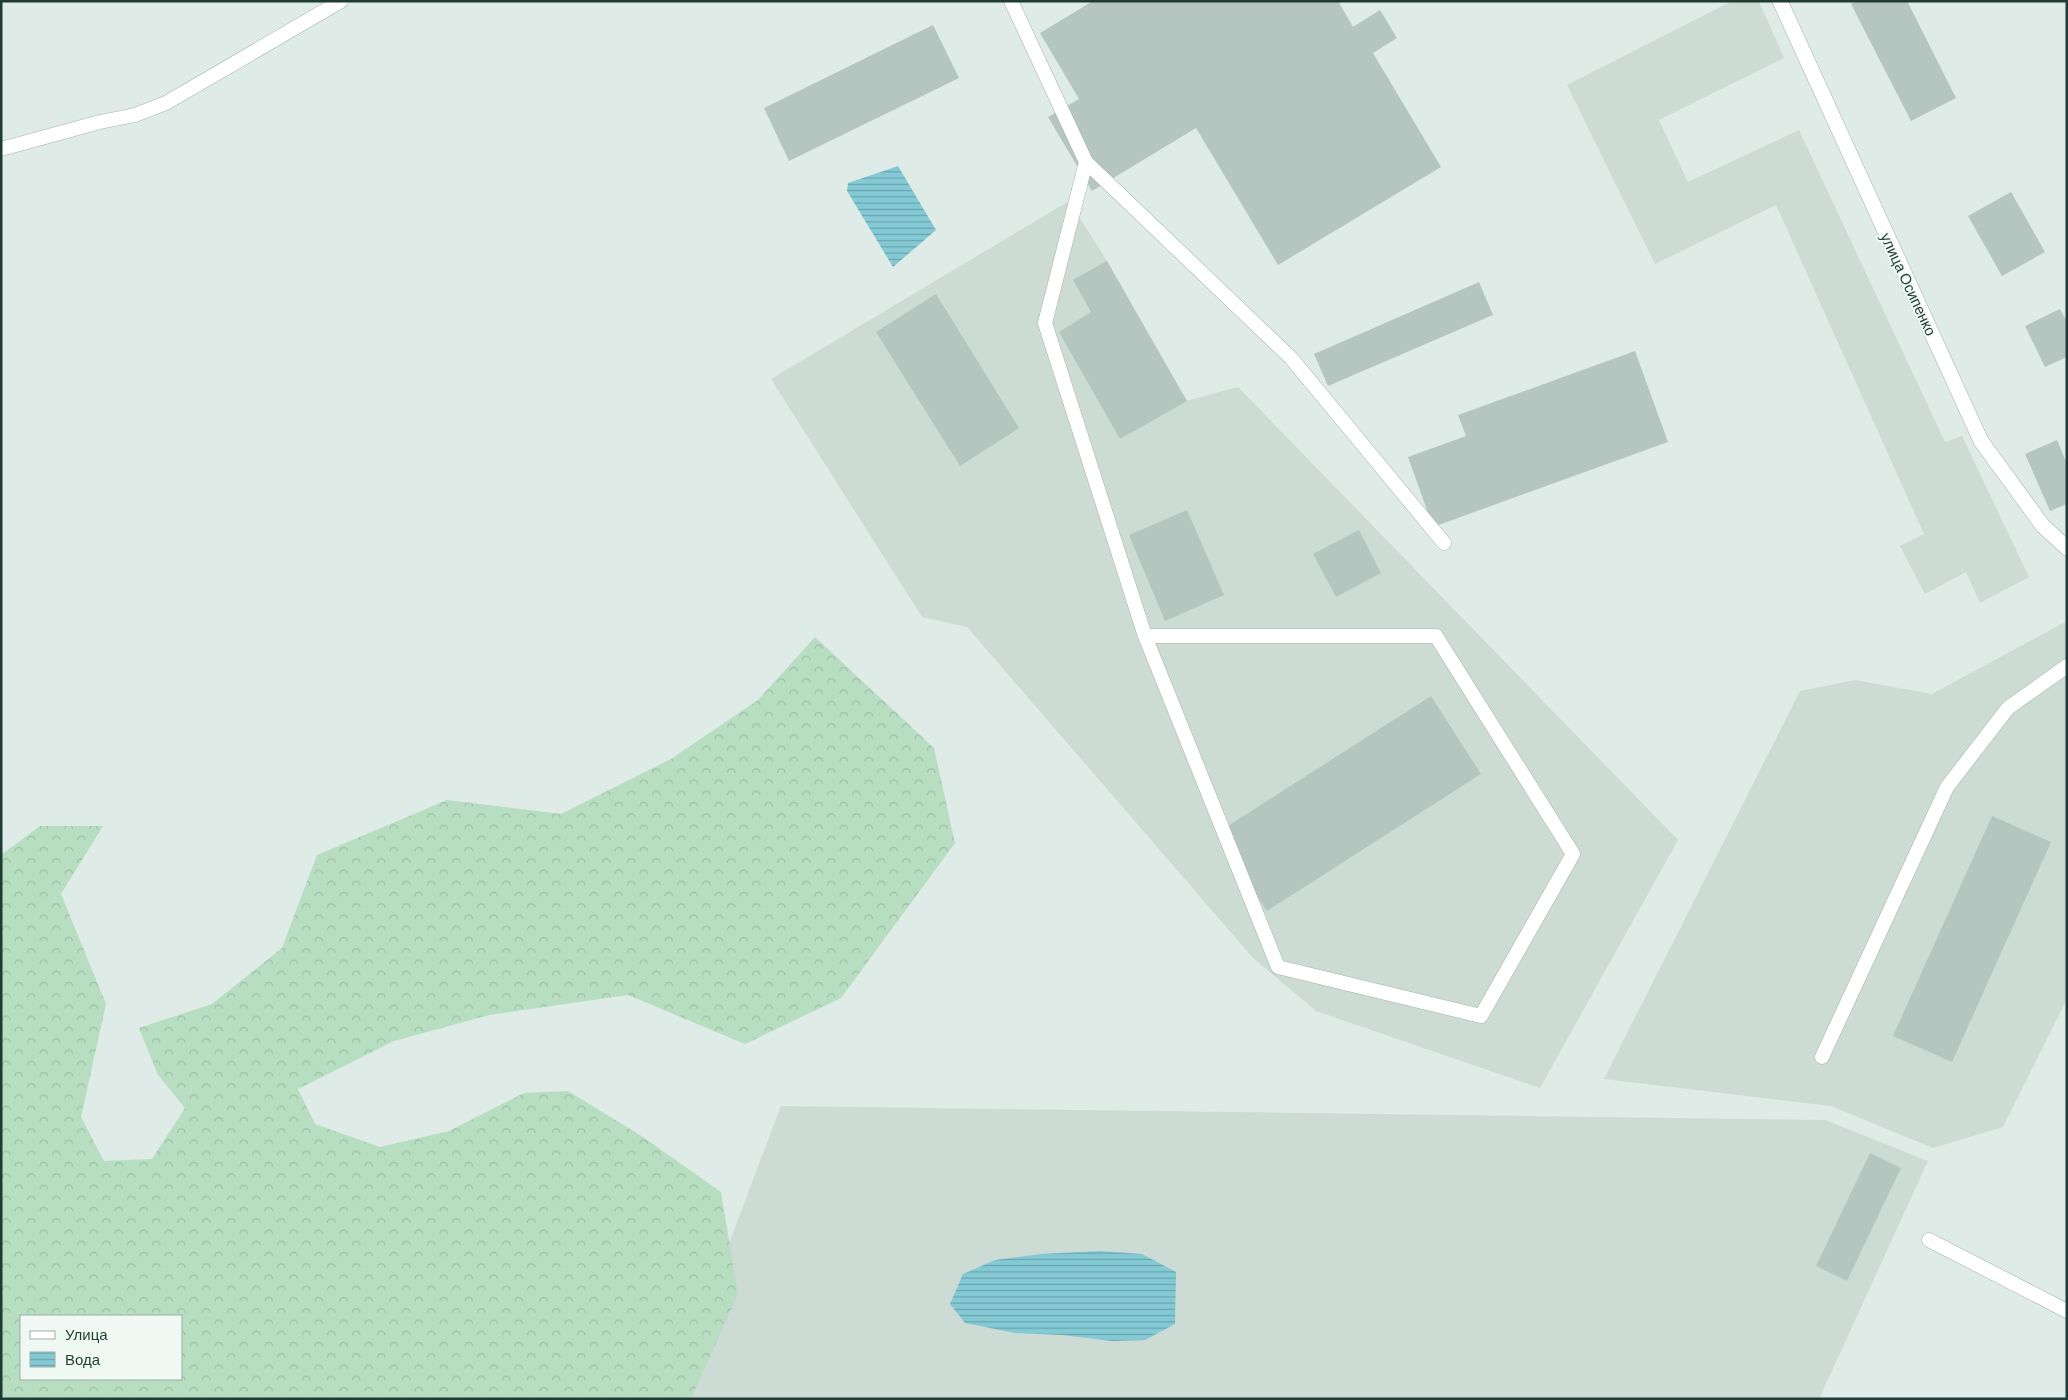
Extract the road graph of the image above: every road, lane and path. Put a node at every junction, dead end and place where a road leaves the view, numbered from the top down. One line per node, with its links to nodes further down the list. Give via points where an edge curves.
1 (341, 1): 4 (lane, via 166,103 135,115)
2 (1011, 1): 5 (lane)
3 (1780, 1): 7 (street, улица Осипенко, via 1981,441 2043,526)
4 (1, 149)
5 (1086, 162): 6 (lane, via 1291,358); 8 (lane, via 1045,323)
6 (1444, 543)
7 (2067, 548)
8 (1145, 636): 8 (lane, via 1436,636 1573,854 1481,1016 1278,967)
9 (2067, 666): 10 (lane, via 2008,708 1947,787)
10 (1822, 1057)
11 (1929, 1240): 12 (lane)
12 (2067, 1311)

